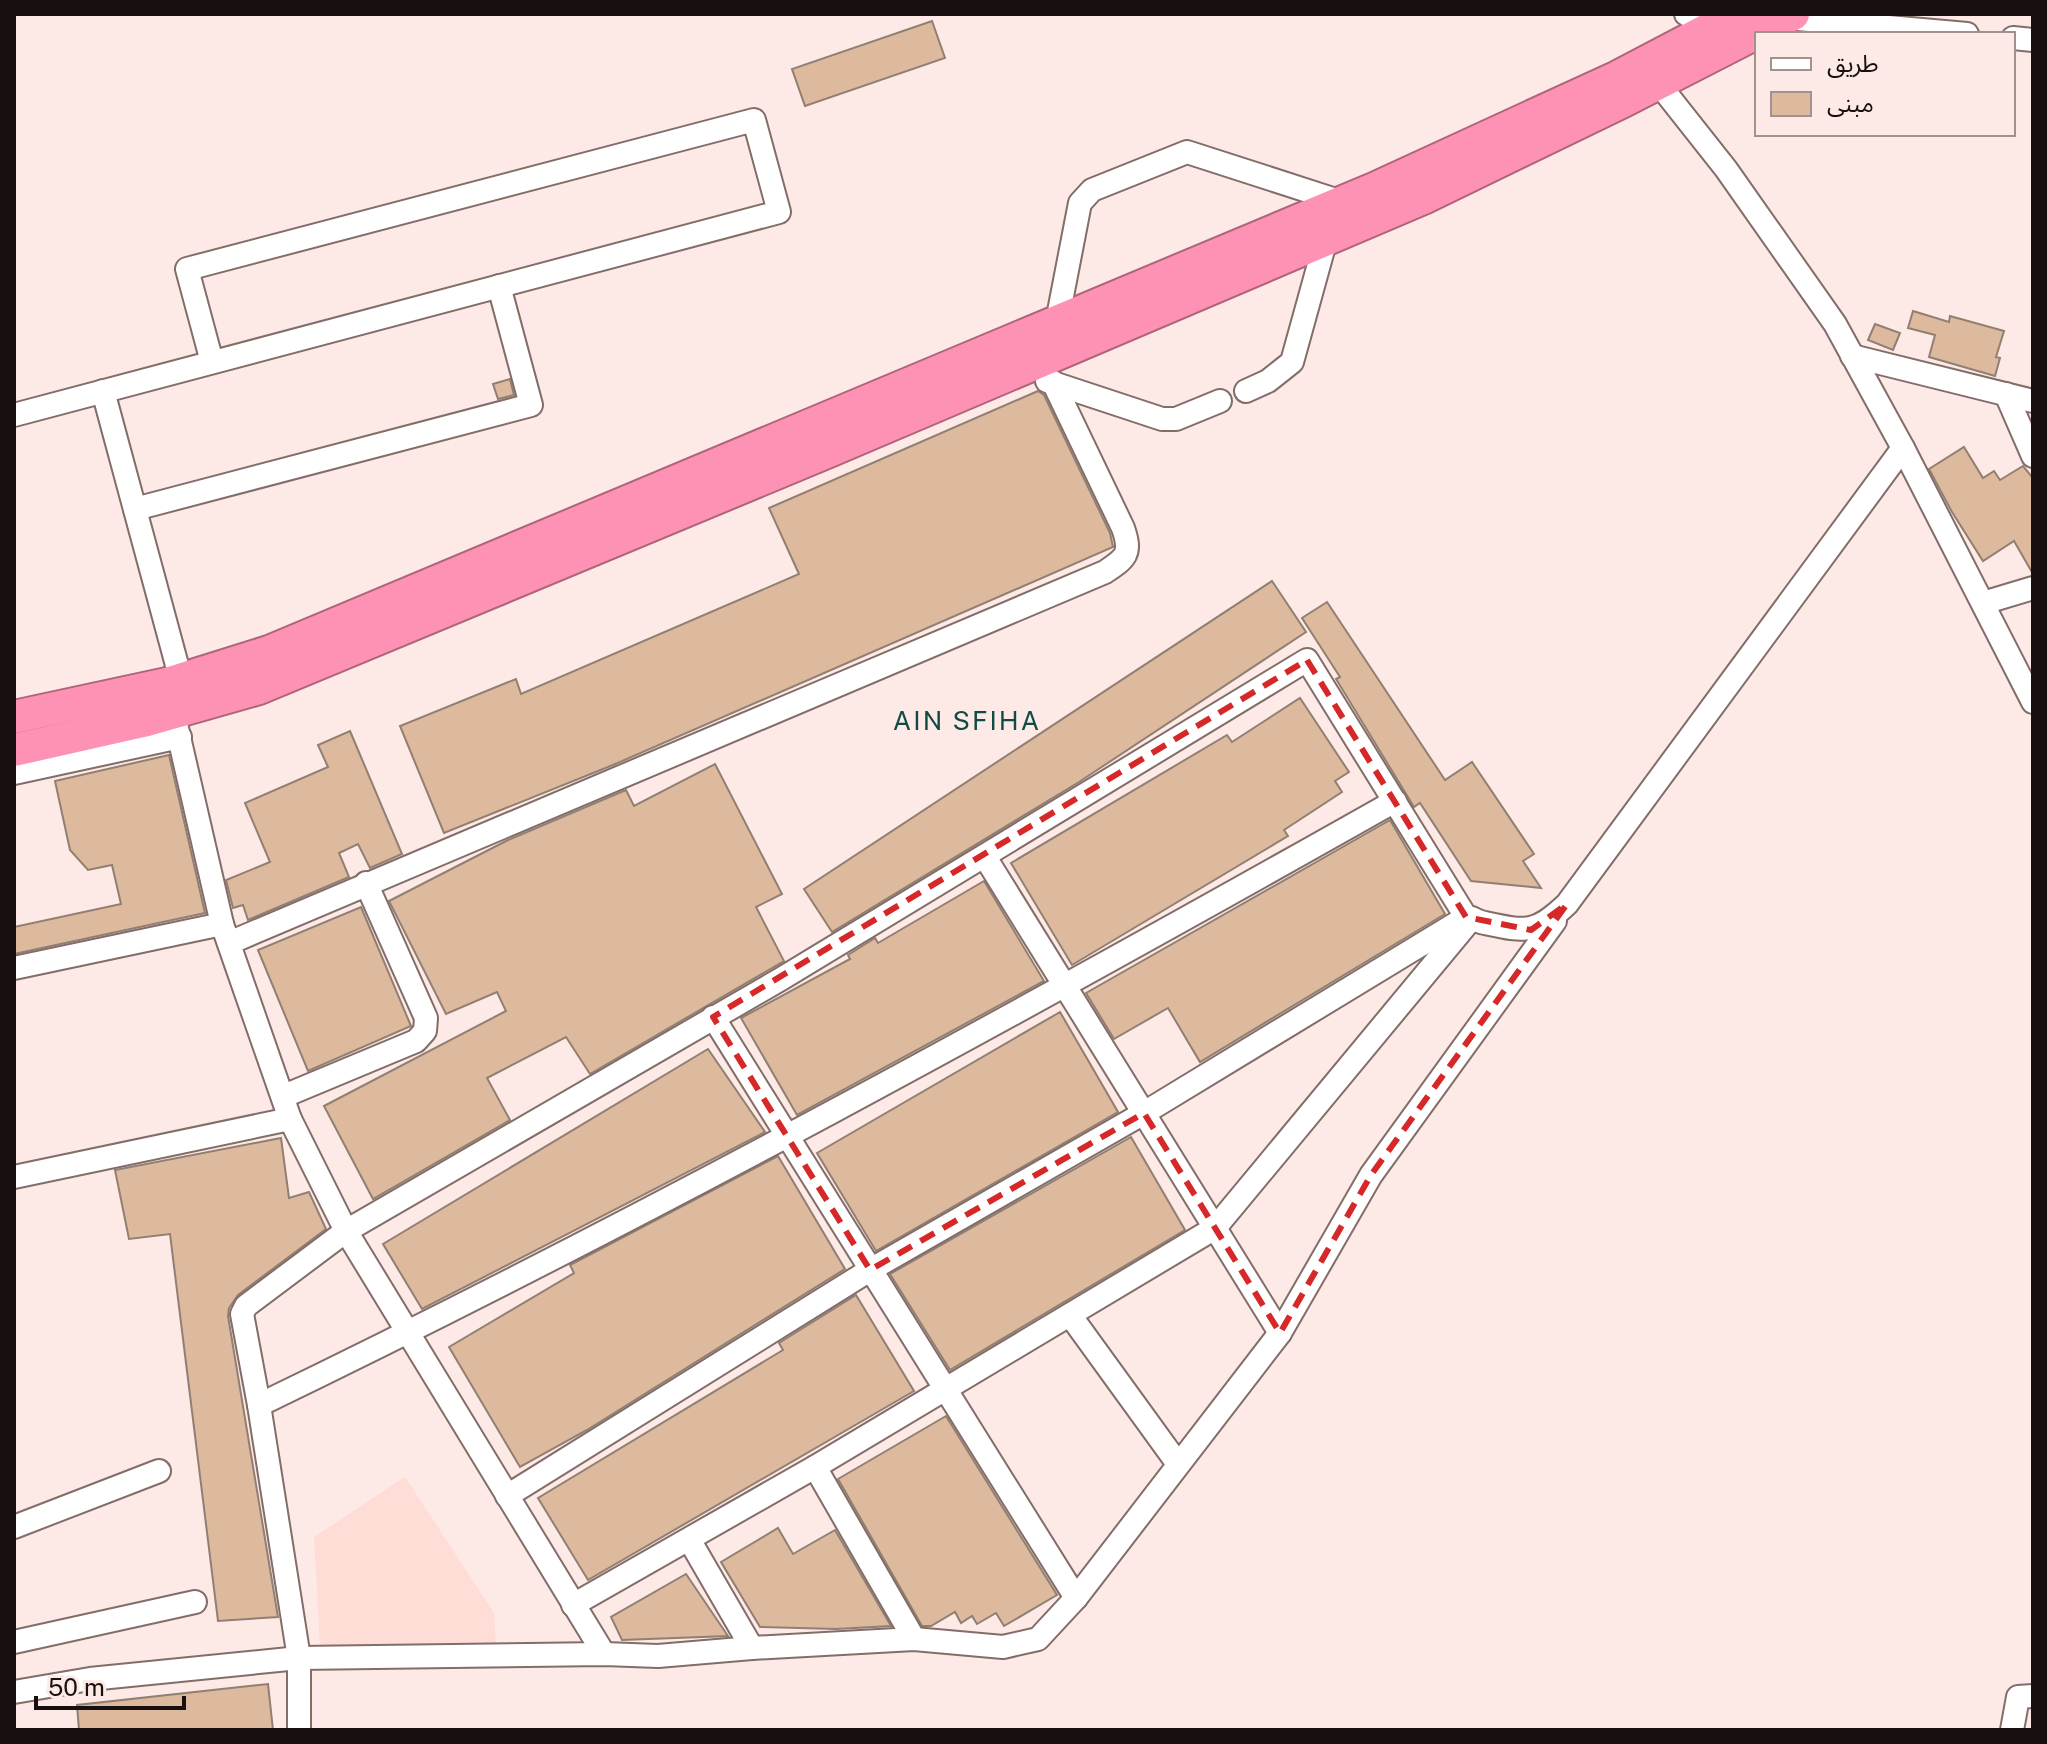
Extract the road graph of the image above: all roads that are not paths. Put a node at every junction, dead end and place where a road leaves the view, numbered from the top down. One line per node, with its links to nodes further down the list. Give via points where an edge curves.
1 (1738, 14): 3 (highway)
2 (1787, 15): 4 (street); 5 (highway)
3 (1694, 23): 6 (highway, via 1618,77)
4 (1948, 32)
5 (1658, 83): 7 (highway, via 1423,198); 10 (street, via 1751,205)
6 (1342, 202): 9 (highway); 9 (street, via 1187,152 1092,190 1080,203)
7 (1326, 239): 12 (highway); 15 (street, via 1292,362)
8 (499, 286): 11 (street); 11 (street, via 779,212 754,120 187,269); 22 (street, via 531,405)
9 (1057, 322): 26 (highway, via 269,652)
10 (1852, 356): 16 (street); 20 (street)
11 (212, 362): 14 (street)
12 (1005, 375): 13 (street); 26 (highway, via 259,688)
13 (1053, 382): 17 (street, via 1162,419 1176,419); 32 (street, via 1129,544 1119,563)
14 (103, 391): 19 (street); 22 (street)
15 (1246, 391)
16 (2006, 394): 18 (street); 21 (street)
17 (1220, 401)
18 (2033, 401)
19 (14, 415)
20 (1903, 448): 24 (street); 33 (street)
21 (2033, 456)
22 (135, 509): 26 (street)
23 (2033, 588): 24 (street)
24 (1983, 603): 25 (street)
25 (2033, 702)
26 (178, 709): 27 (highway, via 63,708); 28 (highway); 29 (street); 35 (street)
27 (14, 717)
28 (14, 750)
29 (14, 773)
30 (1395, 801): 31 (street, via 1307,660); 34 (street); 37 (street)
31 (985, 857): 37 (street); 38 (street)
32 (366, 883): 35 (street); 39 (street, via 426,1018 425,1031 416,1041)
33 (1567, 904): 34 (street, via 1546,925 1531,930); 49 (street, via 1371,1175)
34 (1469, 918): 40 (street); 44 (street)
35 (225, 934): 36 (street); 39 (street)
36 (14, 968)
37 (1066, 987): 40 (street); 42 (street)
38 (713, 1017): 42 (street); 45 (street)
39 (284, 1096): 41 (street)
40 (1144, 1113): 44 (street); 46 (street)
41 (290, 1119): 43 (street); 45 (street)
42 (788, 1137): 46 (street); 48 (street)
43 (14, 1177)
44 (1215, 1228): 47 (street); 49 (street)
45 (346, 1231): 48 (street); 51 (street, via 242,1314)
46 (870, 1270): 50 (street); 55 (street)
47 (1070, 1315): 50 (street); 52 (street)
48 (407, 1333): 51 (street); 55 (street)
49 (1280, 1333): 52 (street)
50 (946, 1390): 53 (street); 58 (street)
51 (259, 1405): 65 (street)
52 (1178, 1464): 58 (street)
53 (815, 1467): 57 (street); 61 (street)
54 (159, 1471): 56 (street)
55 (507, 1496): 60 (street)
56 (14, 1527)
57 (690, 1541): 60 (street); 63 (street)
58 (1076, 1598): 61 (street, via 1038,1639 1003,1647)
59 (195, 1602): 62 (street)
60 (573, 1605): 64 (street)
61 (914, 1639): 63 (street)
62 (14, 1642)
63 (752, 1648): 64 (street, via 658,1656)
64 (604, 1654): 65 (street)
65 (299, 1658): 66 (street); 68 (street)
66 (14, 1692)
67 (2033, 1696): 69 (street, via 2018,1697)
68 (299, 1730)
69 (2012, 1730)

